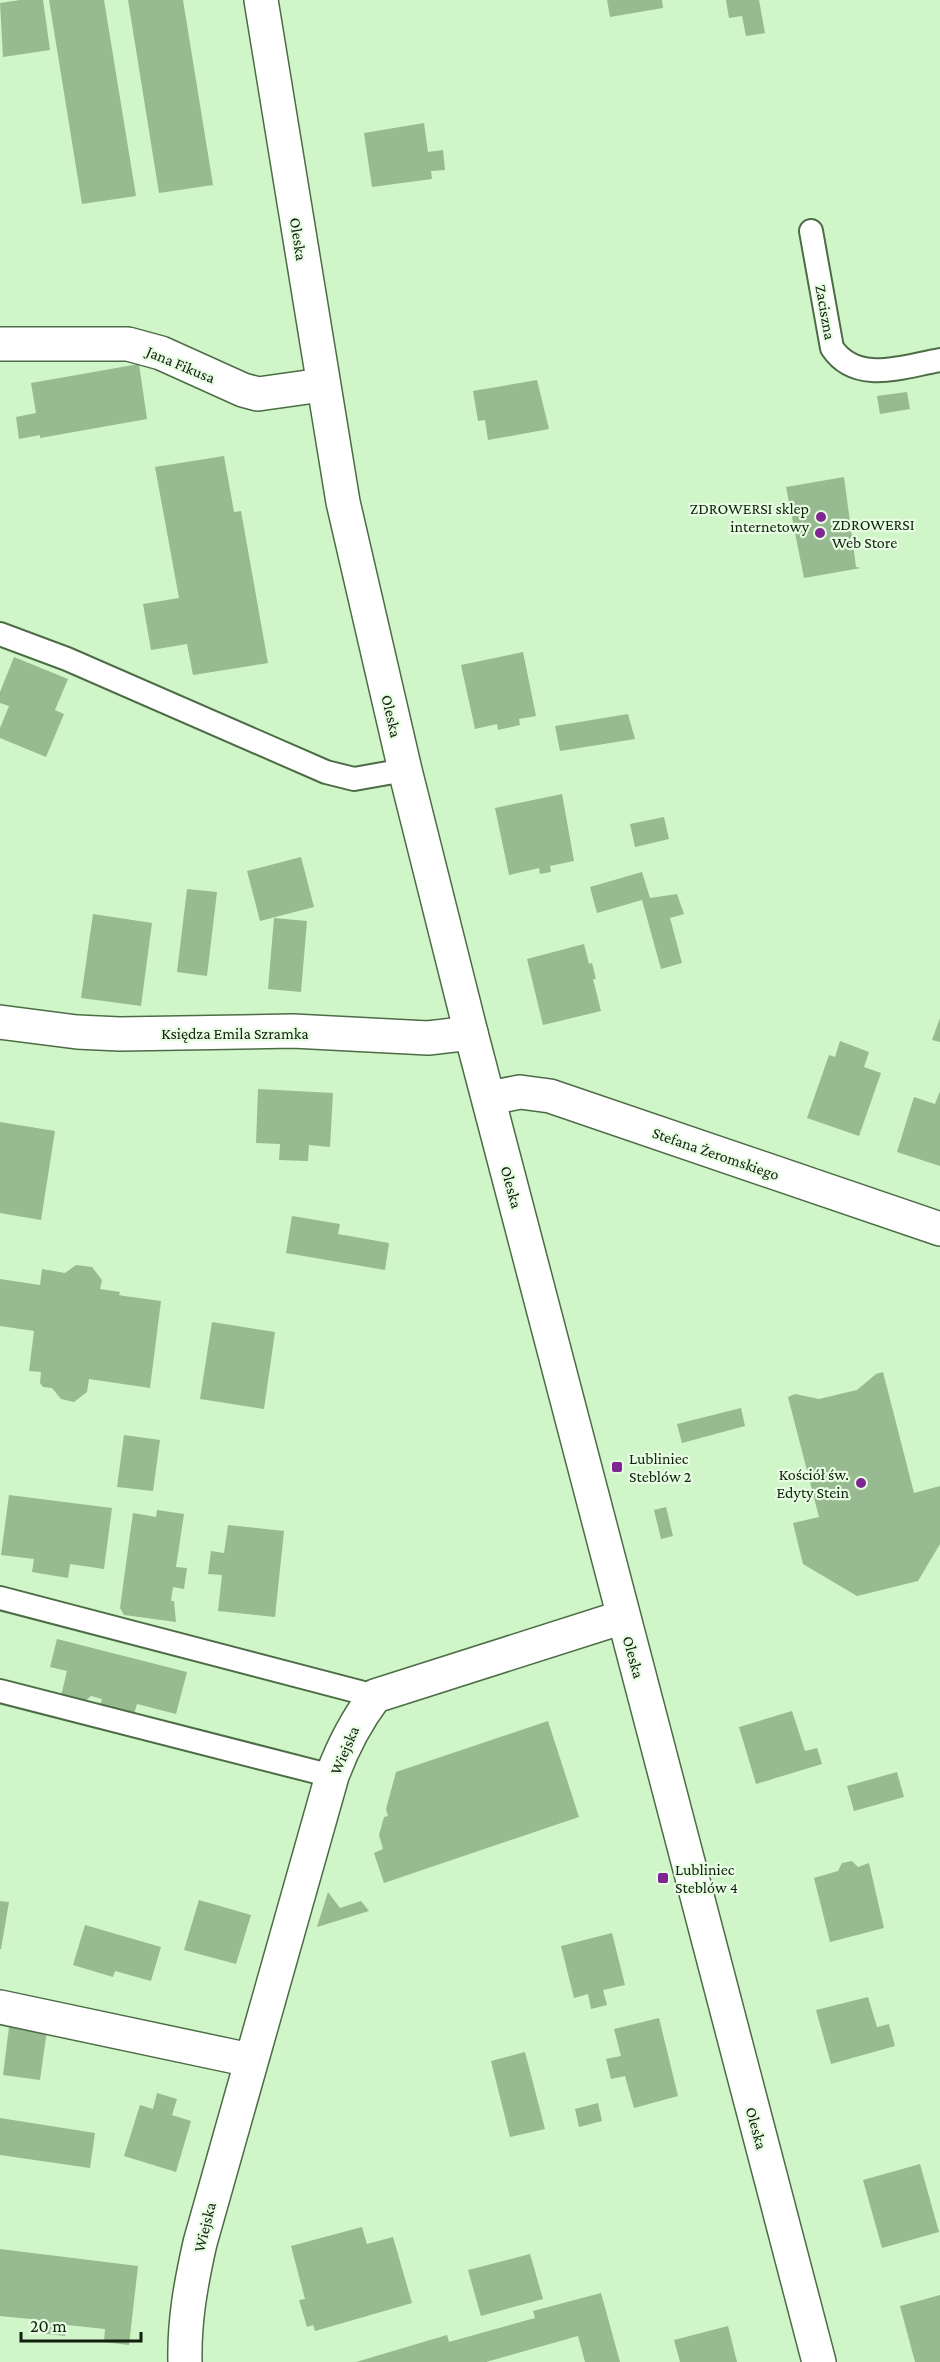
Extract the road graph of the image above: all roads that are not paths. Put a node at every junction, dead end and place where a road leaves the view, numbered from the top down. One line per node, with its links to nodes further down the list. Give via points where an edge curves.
1 (261, 0): 5 (street, Oleska)
2 (811, 231): 4 (lane, Zaciszna, via 832,348 839,358 855,368 872,371)
3 (0, 344): 5 (street, Jana Fikusa, via 109,342 136,346 258,394)
4 (940, 360)
5 (322, 385): 7 (street, Oleska, via 342,502)
6 (0, 634): 7 (lane, via 68,659 333,775 354,779)
7 (405, 770): 9 (street, Oleska)
8 (0, 1022): 9 (street, Księdza Emila Szramka, via 120,1034 282,1031 428,1038)
9 (471, 1033): 10 (street, Oleska)
10 (489, 1098): 11 (street, Stefana Żeromskiego, via 520,1092 550,1096); 13 (street, Oleska)
11 (940, 1229)
12 (0, 1598): 15 (lane)
13 (623, 1617): 15 (street); 20 (street, Oleska)
14 (0, 1691): 16 (lane)
15 (375, 1696): 16 (street, Wiejska, via 344,1745)
16 (332, 1776): 18 (street, Wiejska)
17 (0, 2007): 18 (street)
18 (250, 2060): 19 (street, Wiejska, via 195,2264 184,2332)
19 (185, 2362)
20 (819, 2362)

